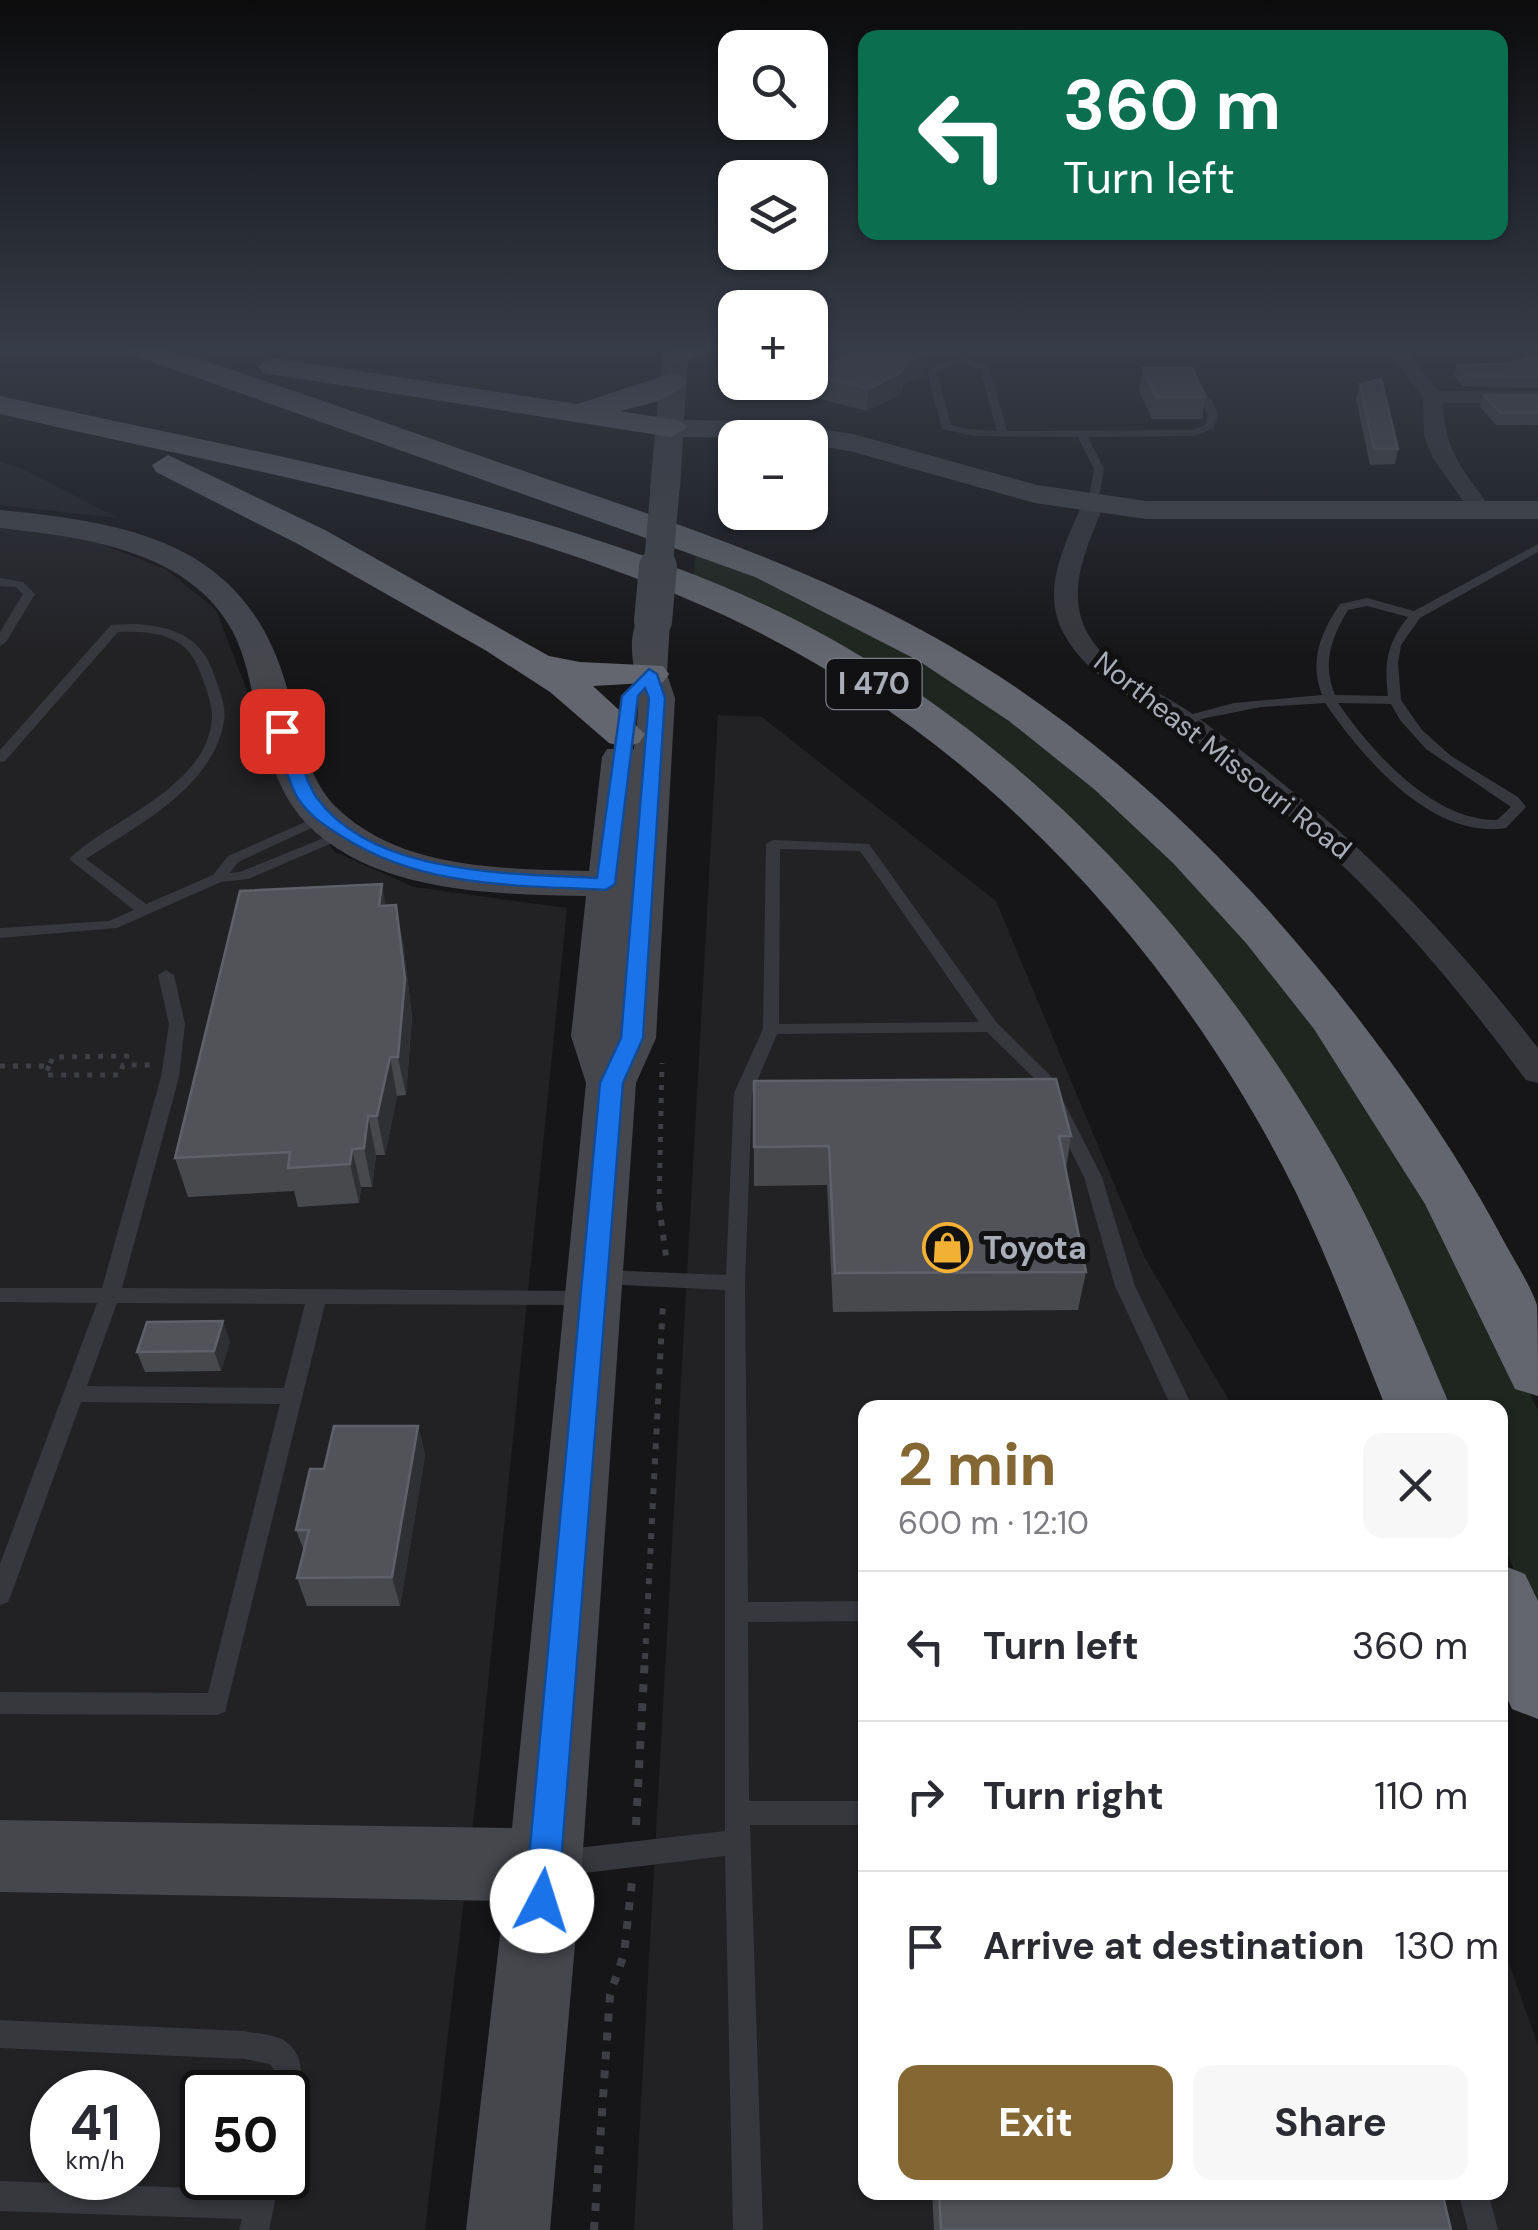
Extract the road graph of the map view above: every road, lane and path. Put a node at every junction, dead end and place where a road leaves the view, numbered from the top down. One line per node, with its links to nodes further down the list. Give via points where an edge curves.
1 (130, 450): 16 (highway, via 219,488 390,578)
2 (195, 450): 50 (highway, I 470, via 399,496 597,552 733,607 846,665 994,769 1075,840 1157,931 1234,1037 1310,1164)
3 (433, 450): 46 (highway, I 470, via 722,551 837,600 1026,714 1131,794 1218,878 1374,1074 1453,1202)
4 (669, 450): 17 (main road, bridge)
5 (874, 450): 8 (main road)
6 (1090, 450): 8 (lane, via 1100,470)
7 (1440, 450): 9 (street)
8 (1093, 504): 9 (main road, via 1146,510); 20 (street, Northeast Missouri Road, via 1064,575 1066,614 1098,660)
9 (1481, 510): 10 (main road)
10 (1538, 510)
11 (0, 519): 23 (main road, via 114,538 171,560 214,588 252,634 306,796)
12 (1538, 547): 14 (lane)
13 (0, 582): 15 (lane, via 19,584 29,594)
14 (1416, 614): 18 (lane, via 1367,602 1344,607 1323,645 1322,682); 19 (lane, via 1390,656)
15 (0, 642)
16 (538, 666): 17 (highway); 21 (highway, via 593,702)
17 (649, 674): 21 (main road, via 630,696); 37 (main road, via 657,698 632,1038)
18 (1330, 698): 19 (lane); 19 (lane, via 1360,744 1391,773 1463,822 1488,830 1517,812 1513,800 1420,737); 20 (lane, via 1243,703)
19 (1396, 700)
20 (1180, 719): 36 (street, Northeast Missouri Road, via 1300,811 1378,882)
21 (624, 734): 25 (main road)
22 (0, 758): 26 (lane, via 116,628 170,630 190,642 204,660 219,718 207,748 171,794 76,859)
23 (336, 826): 24 (lane, via 242,876); 24 (lane, via 233,859); 25 (main road, via 417,866 472,877)
24 (218, 878): 26 (lane)
25 (606, 884): 37 (main road, via 595,1036)
26 (144, 910): 27 (lane, via 112,925)
27 (0, 933)
28 (166, 975): 44 (lane, via 177,1024 170,1077)
29 (991, 1027): 30 (lane); 30 (lane, via 864,847 773,844); 39 (lane)
30 (772, 1029): 41 (lane, via 752,1091)
31 (662, 1052): 40 (path)
32 (124, 1065): 33 (path); 35 (path, via 127,1056 53,1057); 35 (path, via 120,1075 45,1075)
33 (150, 1065)
34 (0, 1066): 35 (path)
35 (49, 1066)
36 (1538, 1072)
37 (612, 1083): 42 (main road)
38 (1028, 1086): 39 (lane)
39 (1047, 1086): 49 (lane, via 1093,1178 1125,1286)
40 (664, 1278): 41 (lane); 42 (lane); 60 (path)
41 (735, 1284): 53 (lane)
42 (596, 1287): 45 (lane); 62 (main road)
43 (0, 1294): 44 (lane)
44 (110, 1295): 45 (lane); 47 (lane)
45 (317, 1296): 48 (lane)
46 (1538, 1371)
47 (74, 1394): 48 (lane); 51 (lane)
48 (292, 1396): 56 (lane, via 217,1704)
49 (1179, 1400)
50 (1415, 1400)
51 (0, 1595)
52 (858, 1611): 53 (lane)
53 (737, 1612): 57 (lane)
54 (1508, 1615): 55 (highway)
55 (1538, 1685)
56 (0, 1703)
57 (738, 1812): 58 (lane); 59 (lane)
58 (858, 1813)
59 (738, 1842): 60 (lane); 70 (lane)
60 (634, 1854): 62 (lane); 69 (path, via 624,1954 610,1995)
61 (0, 1856): 62 (main road)
62 (545, 1865): 68 (main road)
63 (0, 2034): 64 (lane, via 261,2048 278,2052)
64 (289, 2070)
65 (0, 2196): 67 (lane)
66 (1475, 2200): 71 (lane)
67 (259, 2204)
68 (508, 2230)
69 (594, 2230)
70 (748, 2230)
71 (1483, 2230)

